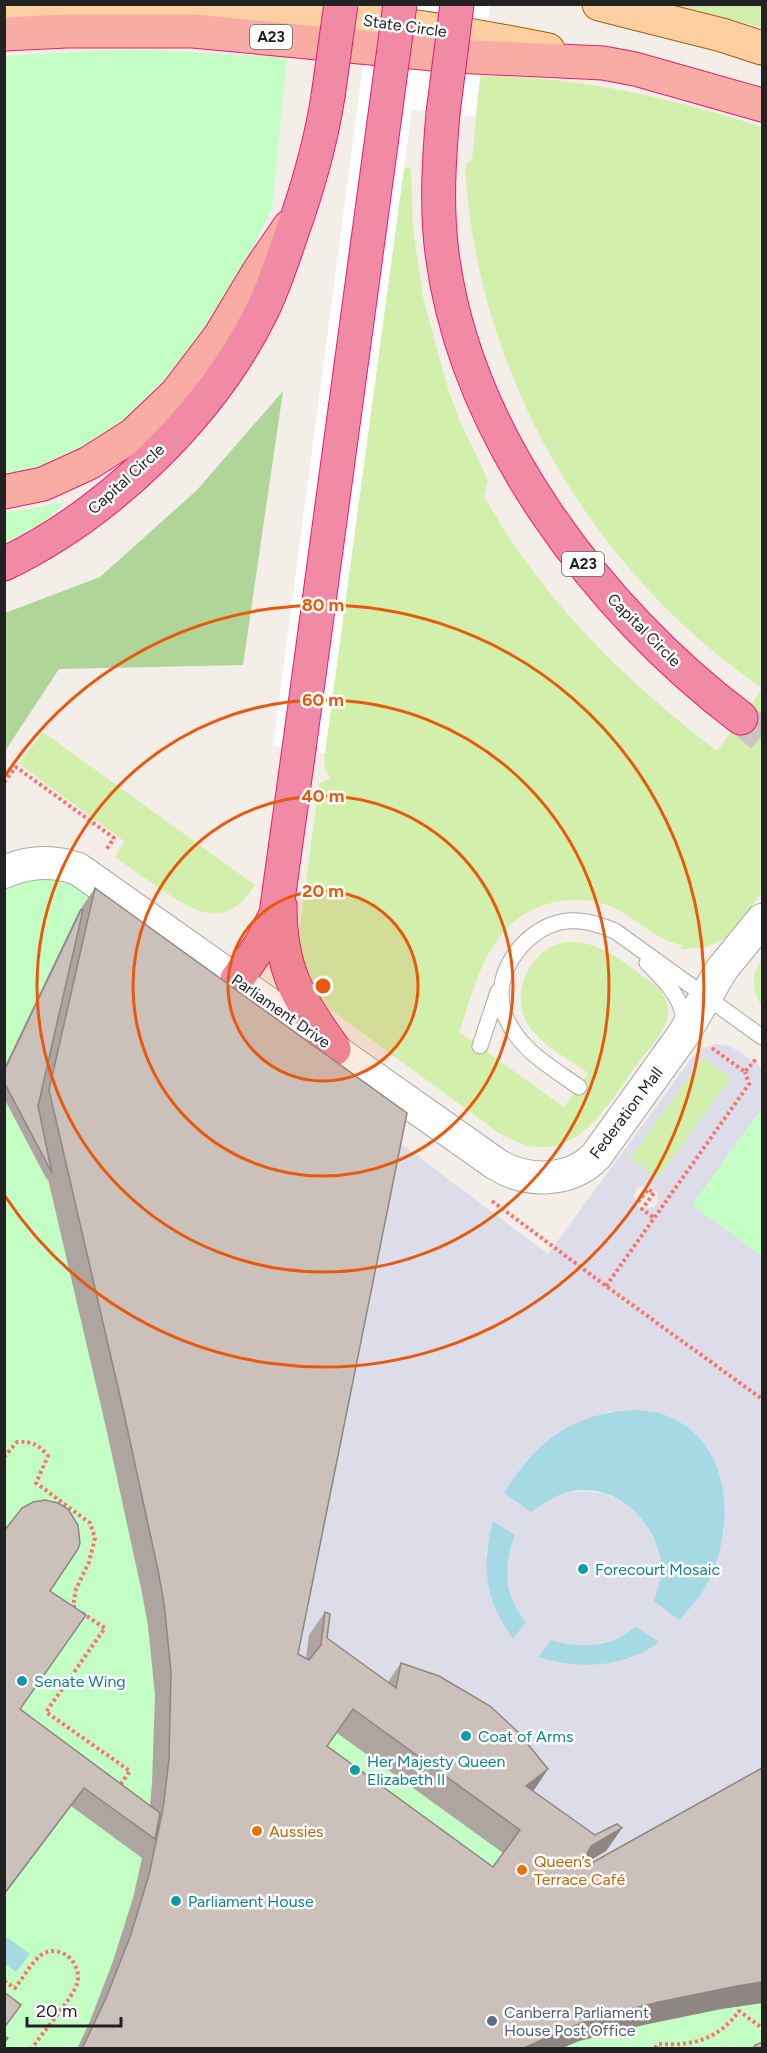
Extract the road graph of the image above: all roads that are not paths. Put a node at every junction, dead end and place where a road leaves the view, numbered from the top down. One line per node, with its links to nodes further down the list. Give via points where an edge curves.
1 (341, 4): 10 (highway, Capital Circle, bridge, via 320,139)
2 (400, 4): 15 (highway, bridge)
3 (457, 4): 13 (highway, Capital Circle / A23, bridge, via 443,113 439,188 442,253 456,318 474,374 530,487 595,580 647,637)
4 (599, 4): 7 (main road)
5 (4, 7): 8 (main road, State Circle, via 166,5 296,13 436,29)
6 (4, 34): 8 (highway, A23, via 193,31 454,56)
7 (762, 48)
8 (617, 65): 9 (highway, State Circle / A23)
9 (762, 105)
10 (297, 215): 11 (highway, via 220,336 176,394 133,435 89,463 43,484); 12 (highway, Capital Circle, via 273,288 248,337 199,406 128,480 83,518)
11 (4, 492)
12 (4, 564)
13 (741, 718)
14 (4, 872): 18 (street, Parliament Drive, via 45,862 78,869)
15 (281, 889): 18 (highway, via 273,923); 24 (highway, via 282,936 292,981 305,1008)
16 (762, 920): 20 (street)
17 (597, 925): 19 (lane, via 571,921 538,931 516,952); 20 (lane, via 615,931); 21 (lane, via 632,949 670,987 682,1008)
18 (237, 980): 24 (street, Parliament Drive)
19 (502, 981): 23 (lane); 25 (lane, via 503,1012 518,1038 531,1053)
20 (705, 997): 21 (street, Federation Mall); 22 (lane)
21 (685, 1033): 26 (street, Federation Mall, via 596,1156 584,1167)
22 (762, 1037)
23 (480, 1046)
24 (334, 1049): 26 (street, Parliament Drive, via 504,1169 524,1175)
25 (579, 1087)
26 (553, 1176)

